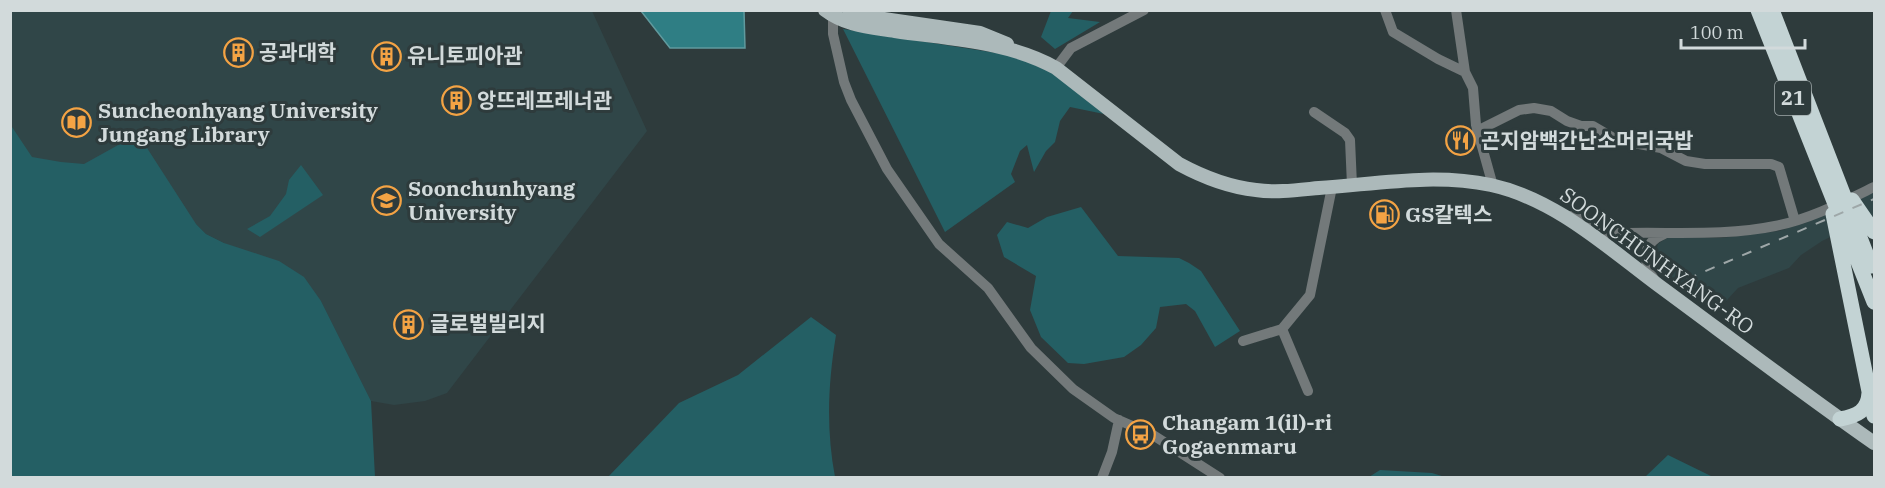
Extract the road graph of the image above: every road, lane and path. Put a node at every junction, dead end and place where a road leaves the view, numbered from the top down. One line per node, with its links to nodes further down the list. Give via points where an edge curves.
1 (849, 10): 8 (main road)
2 (1144, 10): 10 (street, via 1071,48)
3 (1385, 10): 11 (street, via 1393,32)
4 (1455, 10): 11 (street)
5 (1758, 10): 14 (highway, 21)
6 (1772, 10): 14 (highway, 21)
7 (829, 13): 9 (main road, SOONCHUNHYANG-RO, via 859,26); 34 (street, via 851,100 887,169 929,230 951,257 994,296 1041,359 1080,395)
8 (864, 14): 9 (main road, via 980,33)
9 (1025, 53): 10 (main road, SOONCHUNHYANG-RO)
10 (1056, 68): 17 (main road, SOONCHUNHYANG-RO, via 1162,152 1197,174 1257,191)
11 (1465, 72): 13 (street, via 1473,88)
12 (1314, 112): 15 (street, via 1346,133 1350,140)
13 (1477, 131): 16 (street); 20 (street, via 1519,110 1534,108 1551,111 1581,126 1593,126 1617,140 1661,148 1686,162 1771,164 1779,167)
14 (1832, 182): 21 (highway, 21); 21 (highway)
15 (1352, 185): 16 (main road, SOONCHUNHYANG-RO, via 1432,178); 17 (main road, SOONCHUNHYANG-RO)
16 (1493, 186): 19 (main road, SOONCHUNHYANG-RO)
17 (1332, 187): 28 (street, via 1310,296)
18 (1875, 187): 20 (street)
19 (1552, 209): 23 (street, via 1610,228); 24 (main road, SOONCHUNHYANG-RO)
20 (1795, 221): 22 (street, via 1732,232)
21 (1856, 230): 25 (highway, 21); 27 (highway, 21); 31 (highway)
22 (1670, 232): 23 (street); 26 (street, via 1655,238 1648,247 1648,270)
23 (1644, 233): 24 (street, via 1610,235)
24 (1599, 241): 26 (main road, SOONCHUNHYANG-RO)
25 (1875, 274)
26 (1658, 285): 33 (main road, SOONCHUNHYANG-RO)
27 (1875, 302)
28 (1282, 329): 29 (street); 30 (street)
29 (1243, 341)
30 (1308, 391)
31 (1869, 393): 32 (highway); 33 (highway, via 1865,409)
32 (1875, 416)
33 (1840, 419): 35 (main road, SOONCHUNHYANG-RO)
34 (1119, 420): 36 (street); 37 (street, via 1153,435)
35 (1875, 443)
36 (1102, 477)
37 (1220, 477)

